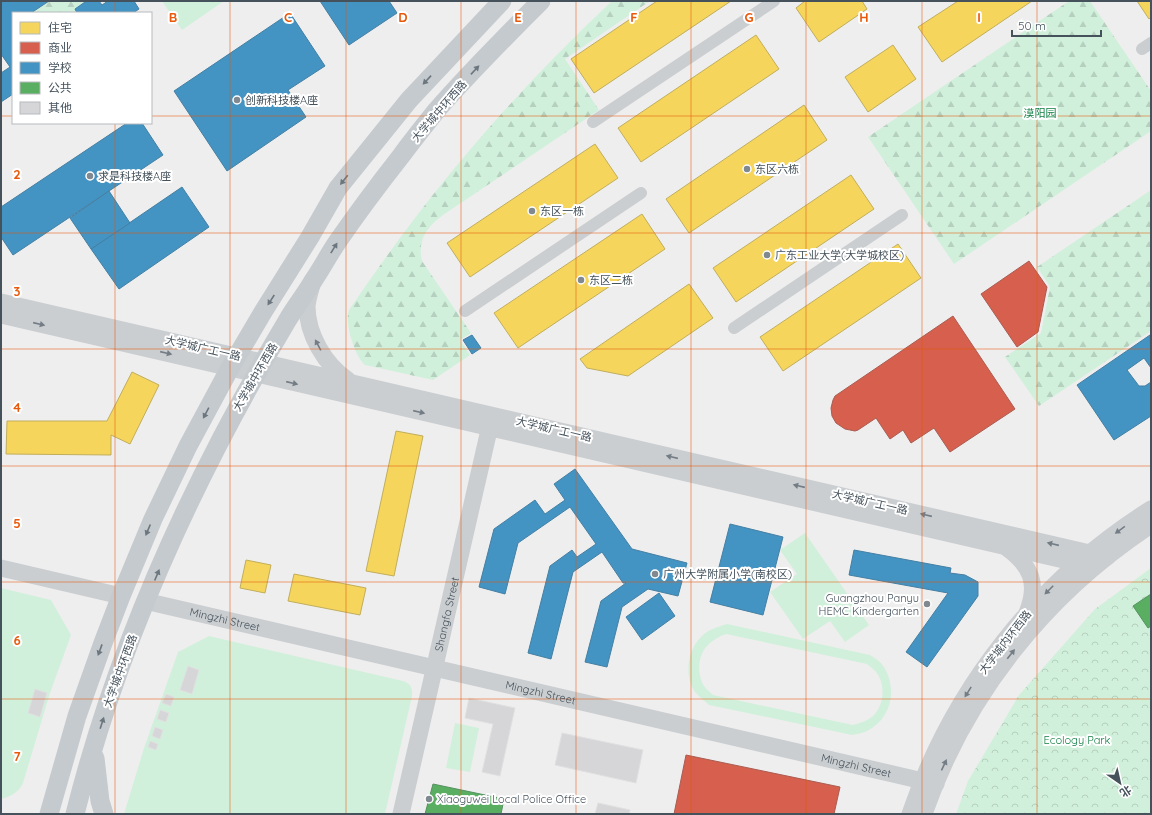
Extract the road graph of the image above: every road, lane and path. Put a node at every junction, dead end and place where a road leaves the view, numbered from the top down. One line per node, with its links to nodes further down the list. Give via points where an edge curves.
1 (502, 1): 12 (main road, one-way to 12, via 404,105 338,188)
2 (541, 1): 7 (main road, 大学城中环西路, one-way to 2, via 338,241 436,112)
3 (774, 1): 4 (street)
4 (593, 122)
5 (641, 193): 9 (street)
6 (902, 215): 11 (street)
7 (313, 282): 13 (main road, 大学城中环西路); 14 (main road, one-way to 7, via 333,368 316,341 307,307)
8 (1, 302): 12 (main road, 大学城广工一路)
9 (465, 311)
10 (1, 315): 12 (main road, 大学城广工一路, one-way to 12)
11 (734, 328)
12 (234, 362): 13 (main road, 大学城广工一路); 22 (main road, one-way to 22, via 188,446 153,519)
13 (259, 368): 14 (main road, 大学城广工一路); 15 (main road, 大学城广工一路, one-way to 15); 23 (main road, 大学城中环西路, one-way to 13, via 176,529)
14 (354, 383): 15 (main road, 大学城广工一路)
15 (491, 422): 18 (main road, 大学城广工一路); 19 (main road, 大学城广工一路, one-way to 15); 25 (main road, Shangfa Street)
16 (1151, 509): 19 (main road, 大学城内环西路, one-way to 19, via 1120,530)
17 (1151, 525): 19 (main road, 大学城内环西路, via 1107,557)
18 (1005, 547): 20 (main road, 大学城广工一路); 24 (main road, via 1029,570 1032,592)
19 (1092, 560): 20 (main road, 大学城广工一路); 27 (main road, 大学城内环西路, one-way to 19, via 1003,664 1029,630)
20 (1077, 564): 24 (main road, 大学城内环西路, one-way to 24)
21 (1, 568): 22 (main road)
22 (121, 596): 28 (main road, one-way to 28, via 80,709)
23 (145, 602): 25 (main road, Mingzhi Street); 26 (main road, 大学城中环西路, one-way to 23, via 115,681)
24 (1026, 613): 27 (main road, 大学城内环西路, one-way to 27, via 965,696 945,731)
25 (435, 668): 27 (main road, Mingzhi Street); 31 (main road, Shangfa Street)
26 (94, 749): 29 (main road, 大学城中环西路); 30 (main road)
27 (929, 782): 32 (main road, 大学城内环西路); 33 (main road, 大学城内环西路)
28 (49, 814)
29 (75, 814)
30 (104, 814)
31 (401, 814)
32 (910, 814)
33 (924, 814)

